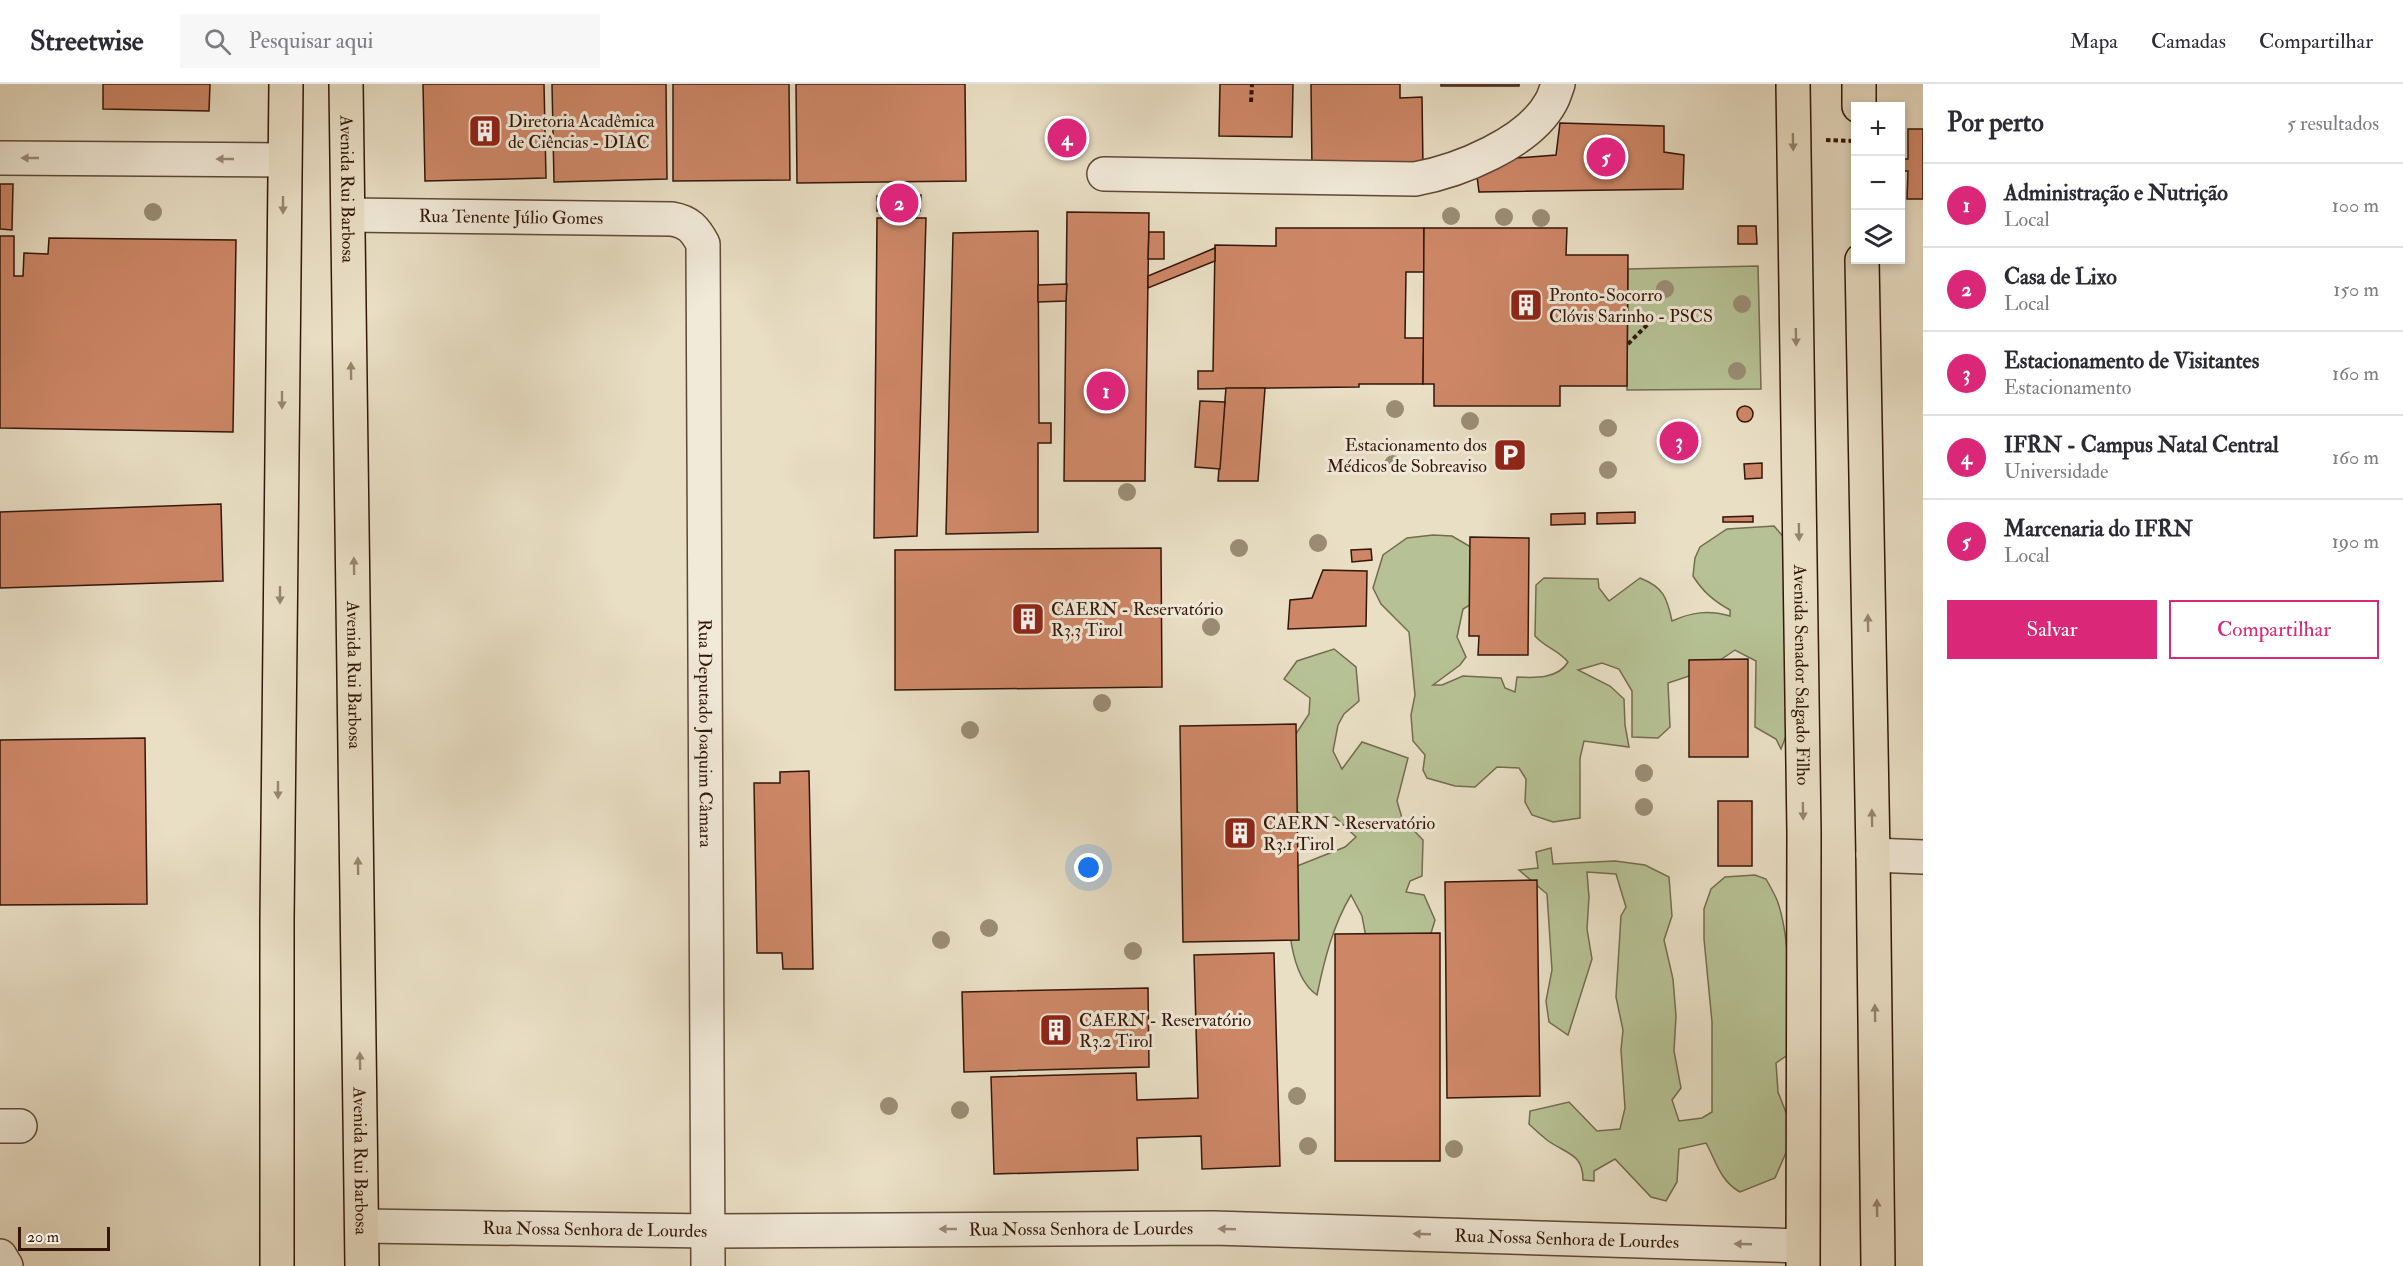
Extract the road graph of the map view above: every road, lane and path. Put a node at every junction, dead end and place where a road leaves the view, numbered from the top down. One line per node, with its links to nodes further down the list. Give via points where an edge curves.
1 (286, 84): 12 (main road)
2 (346, 84): 14 (main road, Avenida Rui Barbosa)
3 (1252, 84): 7 (path)
4 (1558, 84): 13 (street, via 1551,102 1523,132 1503,146 1438,175 1415,179)
5 (1793, 84): 24 (main road, Avenida Senador Salgado Filho, one-way to 24, via 1804,833)
6 (1859, 84): 8 (main road)
7 (1251, 102)
8 (1859, 102)
9 (1818, 139): 10 (path)
10 (1851, 141)
11 (0, 158): 12 (street, one-way to 11)
12 (284, 160): 26 (main road, one-way to 26)
13 (1104, 174)
14 (349, 215): 15 (street, Rua Tenente Júlio Gomes); 21 (main road, Avenida Rui Barbosa, one-way to 14)
15 (672, 219): 22 (street, Rua Deputado Joaquim Câmara, via 686,222 704,244)
16 (1862, 264): 19 (main road, one-way to 16)
17 (1647, 325): 18 (path)
18 (1628, 344)
19 (1873, 855): 20 (street); 29 (main road, one-way to 19)
20 (1923, 857)
21 (363, 1226): 22 (street, Rua Nossa Senhora de Lourdes); 27 (main road, Avenida Rui Barbosa)
22 (708, 1231): 24 (street, Rua Nossa Senhora de Lourdes, one-way to 22, via 1213,1228); 28 (street, Rua Deputado Joaquim Câmara)
23 (0, 1256): 25 (street)
24 (1802, 1256)
25 (6, 1266)
26 (277, 1266)
27 (362, 1266)
28 (708, 1266)
29 (1878, 1266)

